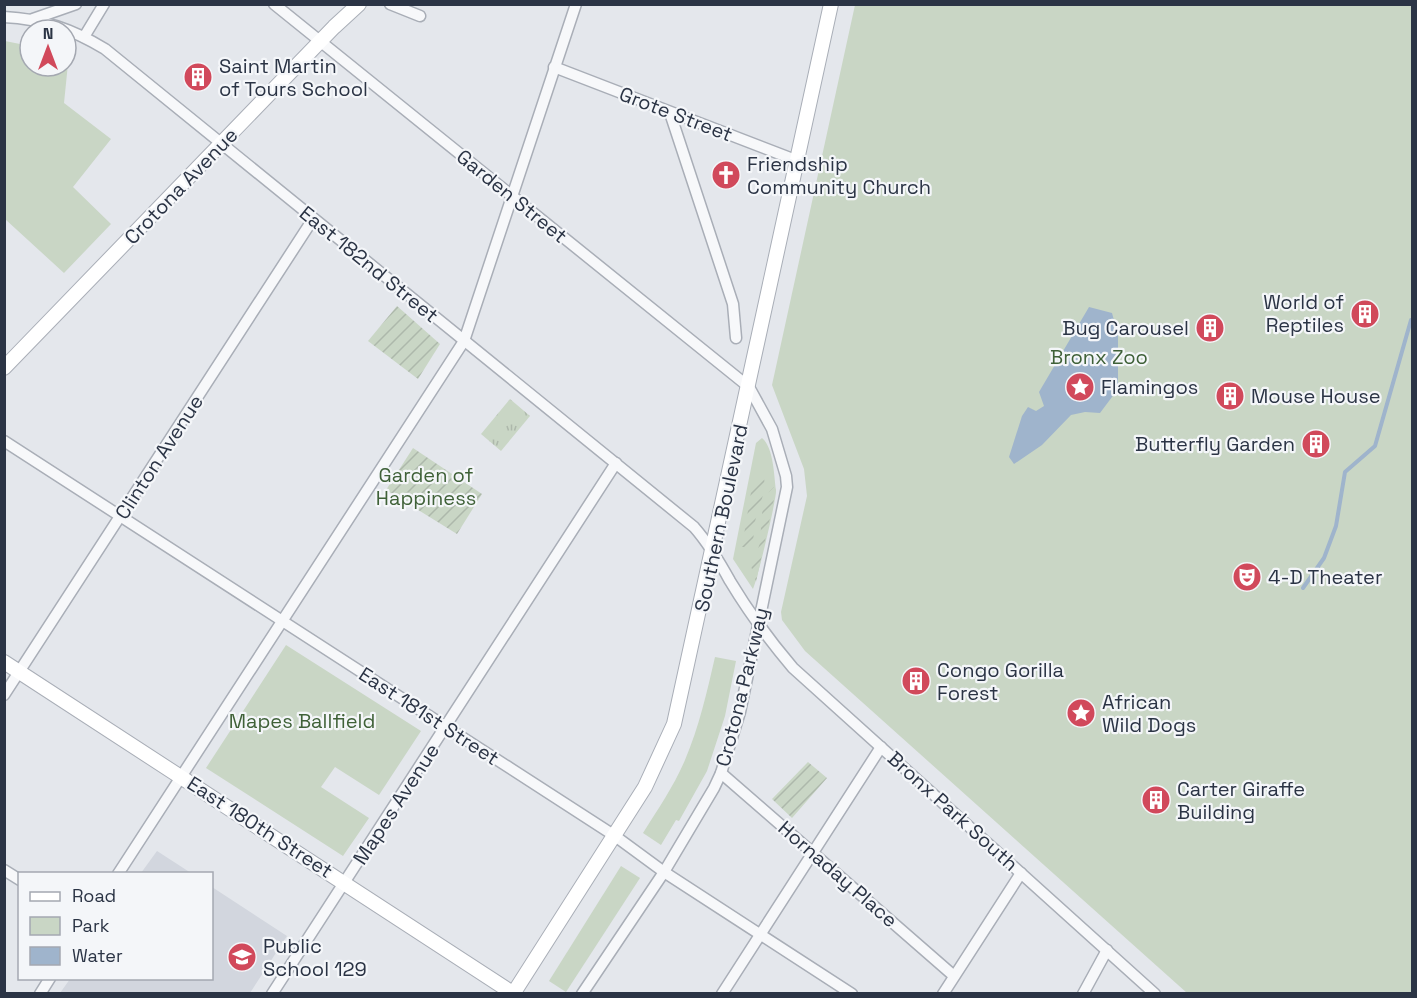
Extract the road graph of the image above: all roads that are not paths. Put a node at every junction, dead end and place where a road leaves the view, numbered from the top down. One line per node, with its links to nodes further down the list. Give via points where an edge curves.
1 (76, 4): 11 (street)
2 (104, 4): 13 (street)
3 (274, 4): 14 (street, Garden Street)
4 (359, 4): 14 (main road, Crotona Avenue)
5 (390, 4): 9 (street)
6 (576, 4): 15 (street)
7 (831, 4): 18 (main road, Southern Boulevard)
8 (4, 16): 10 (street, East 182nd Street)
9 (420, 16)
10 (23, 18)
11 (36, 18)
12 (78, 34): 13 (street, East 182nd Street)
13 (84, 37): 17 (street, East 182nd Street)
14 (320, 41): 17 (main road, Crotona Avenue); 19 (street, Garden Street)
15 (554, 67): 16 (street, Grote Street); 19 (street)
16 (670, 113): 18 (street, Grote Street); 21 (street, via 734,304)
17 (221, 145): 20 (street, East 182nd Street); 23 (main road, Crotona Avenue)
18 (798, 161): 24 (main road, Southern Boulevard)
19 (512, 197): 22 (street); 24 (street, Garden Street)
20 (313, 219): 22 (street, East 182nd Street); 27 (street, Clinton Avenue)
21 (736, 338)
22 (464, 341): 26 (street, East 182nd Street); 29 (street)
23 (4, 368)
24 (750, 387): 28 (main road, Southern Boulevard); 30 (street, Crotona Parkway, via 771,429 787,487)
25 (4, 441): 27 (street, East 181st Street)
26 (616, 464): 28 (street, East 182nd Street, via 694,527); 34 (street, Mapes Avenue)
27 (120, 516): 29 (street, East 181st Street); 32 (street, Clinton Avenue)
28 (714, 549): 30 (street, Bronx Park South, via 730,581); 38 (main road, Southern Boulevard, via 674,724 657,766)
29 (283, 621): 34 (street, East 181st Street); 37 (street)
30 (759, 622): 35 (street, Bronx Park South, via 770,642 793,668); 36 (street, Crotona Parkway, via 740,712)
31 (4, 662): 32 (main road, East 180th Street)
32 (20, 672): 33 (street, Clinton Avenue); 37 (main road, East 180th Street)
33 (4, 695)
34 (446, 726): 38 (street, East 181st Street); 45 (street, Mapes Avenue)
35 (881, 747): 39 (street); 43 (street, Bronx Park South)
36 (721, 773): 39 (street, Hornaday Place); 42 (street, Crotona Parkway)
37 (182, 777): 41 (street); 45 (main road, East 180th Street)
38 (615, 836): 42 (street, East 181st Street); 52 (main road, Southern Boulevard)
39 (813, 853): 46 (street); 48 (street, Hornaday Place)
40 (4, 870): 44 (street)
41 (119, 872)
42 (664, 872): 46 (street, East 181st Street); 53 (street, Crotona Parkway)
43 (1021, 873): 47 (street, Bronx Park South); 48 (street)
44 (18, 879)
45 (345, 883): 51 (street, Mapes Avenue); 52 (main road, East 180th Street)
46 (760, 934): 54 (street); 55 (street, East 181st Street)
47 (1107, 950): 57 (street); 58 (street, Bronx Park South)
48 (954, 976): 56 (street)
49 (49, 980): 50 (street)
50 (40, 993)
51 (272, 993)
52 (514, 993)
53 (582, 993)
54 (722, 993)
55 (852, 993)
56 (943, 993)
57 (1083, 993)
58 (1155, 993)

